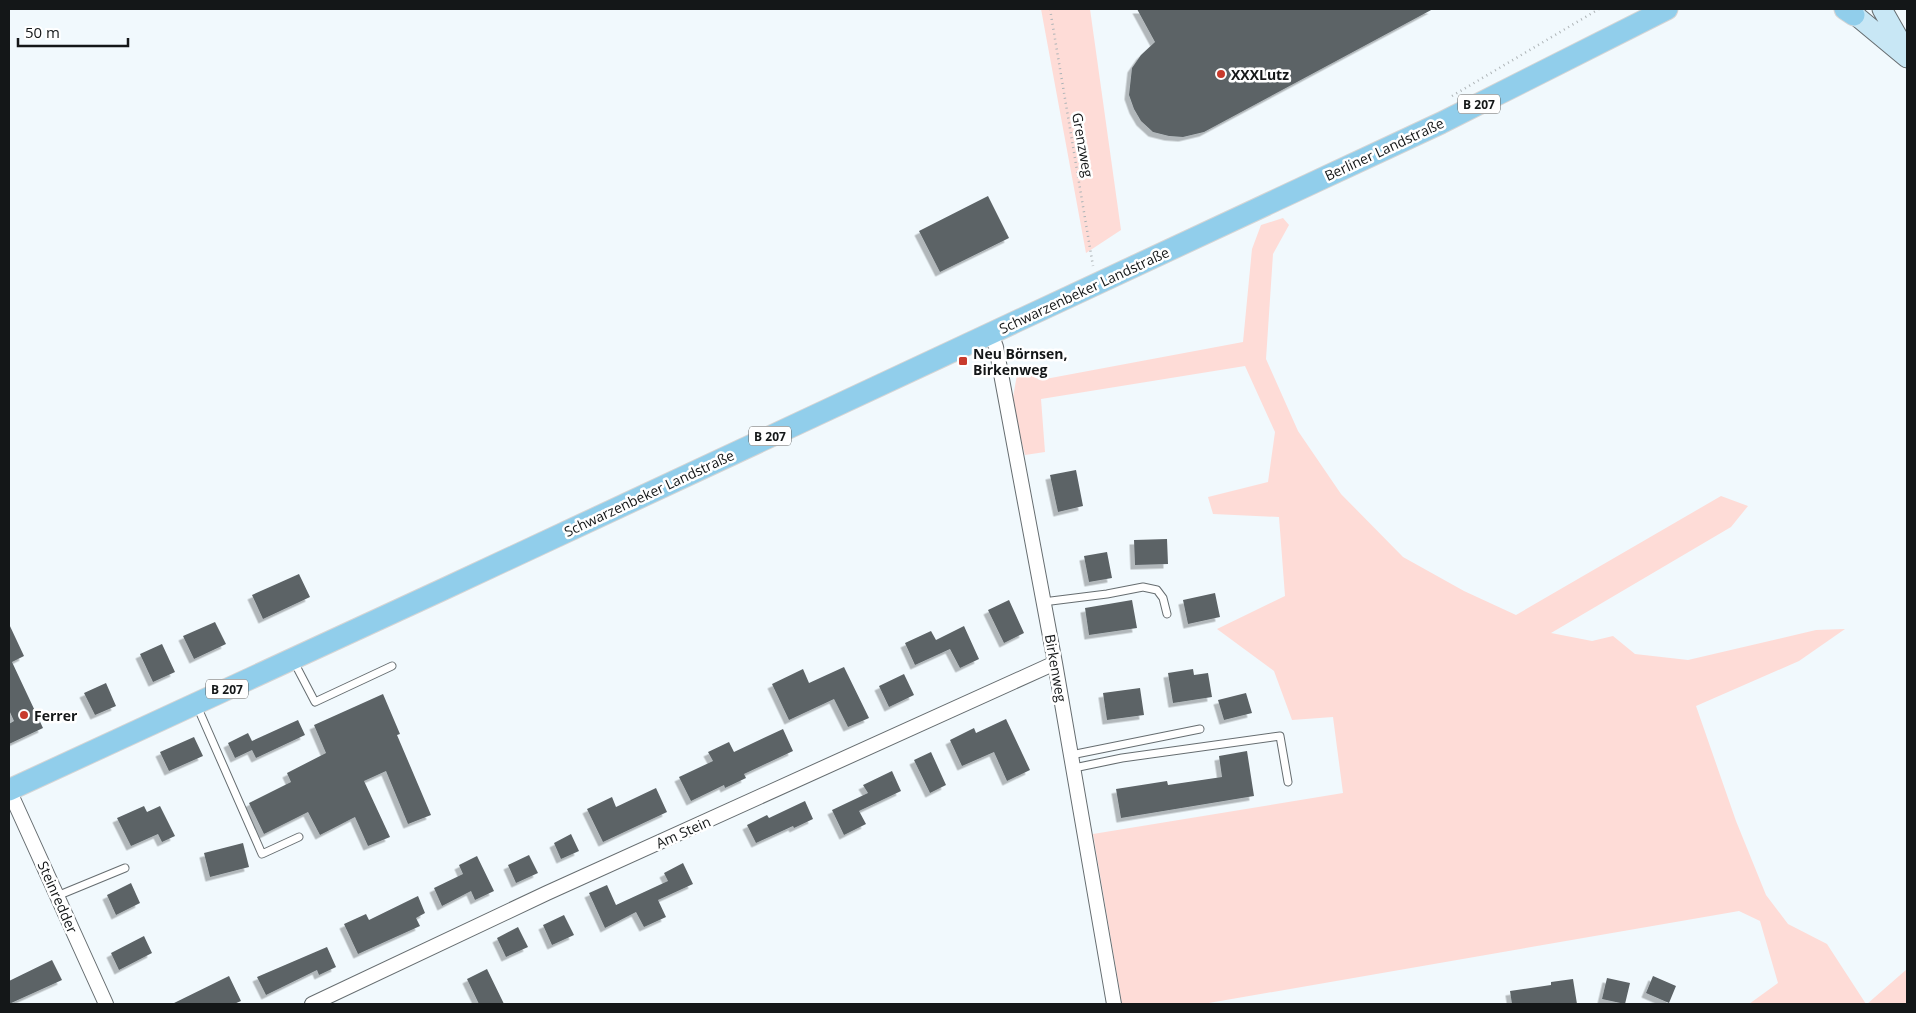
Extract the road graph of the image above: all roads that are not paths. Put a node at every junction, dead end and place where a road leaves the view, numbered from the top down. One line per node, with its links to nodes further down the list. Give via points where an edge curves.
1 (1667, 9): 6 (main road, Berliner Landstraße / B 207, via 1441,123)
2 (1882, 9): 4 (main road)
3 (1849, 11): 5 (main road)
4 (1907, 54)
5 (1907, 58)
6 (1288, 195): 7 (main road, Schwarzenbeker Landstraße / B 207, via 1092,273)
7 (991, 333): 8 (street, Birkenweg); 10 (main road, Schwarzenbeker Landstraße / B 207)
8 (1043, 602): 9 (lane, via 1143,587 1157,590); 11 (street, Birkenweg)
9 (1167, 614)
10 (292, 659): 12 (lane, via 315,702); 13 (main road, Schwarzenbeker Landstraße / B 207)
11 (1055, 663): 15 (street, Birkenweg); 22 (street, Am Stein, via 547,893)
12 (392, 666)
13 (196, 704): 17 (main road, Schwarzenbeker Landstraße / B 207); 18 (lane, via 262,854)
14 (1200, 729): 15 (lane)
15 (1072, 762): 16 (lane, via 1280,736); 23 (street, Birkenweg)
16 (1288, 782)
17 (9, 790): 20 (street, Steinredder)
18 (299, 837)
19 (125, 868): 20 (lane)
20 (57, 896): 21 (street, Steinredder)
21 (106, 1004)
22 (312, 1004)
23 (1114, 1004)

